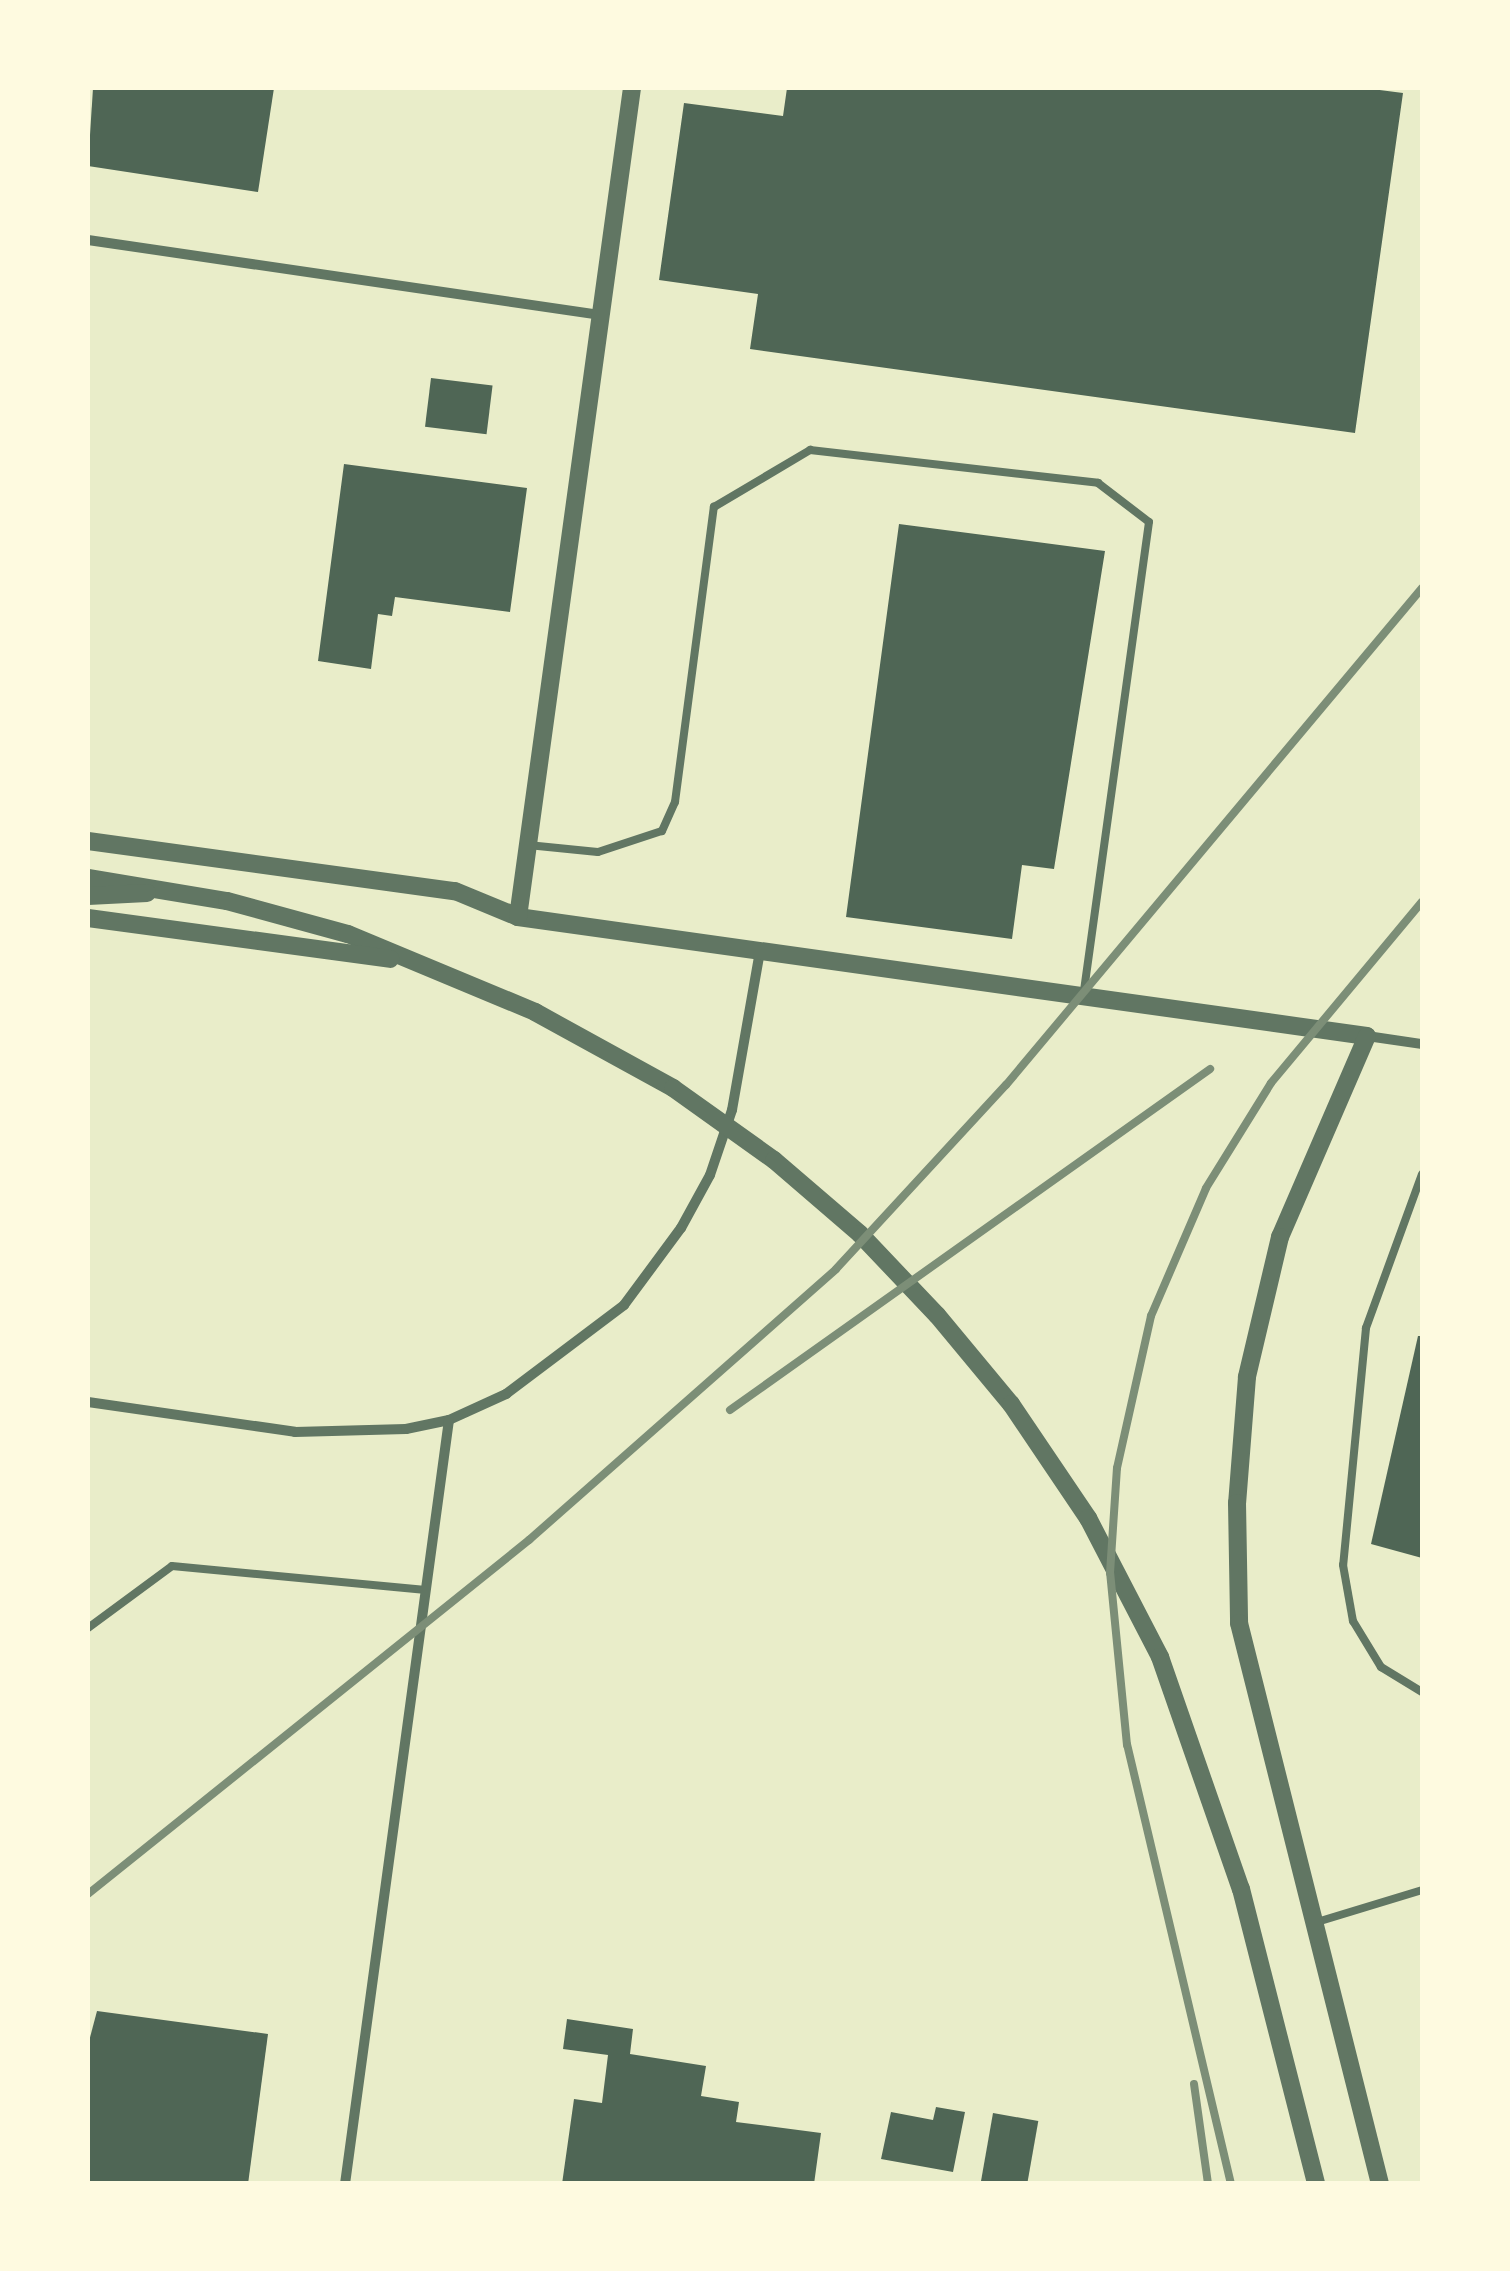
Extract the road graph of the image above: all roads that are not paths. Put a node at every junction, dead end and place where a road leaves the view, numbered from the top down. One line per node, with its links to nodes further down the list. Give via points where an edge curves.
1 (632, 88): 3 (street)
2 (88, 240): 3 (street)
3 (600, 315): 5 (street)
4 (88, 841): 9 (street, via 454,891)
5 (528, 845): 9 (street); 13 (lane, via 598,852 662,832 676,802 714,507 810,450 1098,483 1148,522)
6 (88, 878): 7 (street)
7 (172, 890): 8 (street); 12 (street, via 348,934)
8 (88, 896)
9 (518, 917): 11 (street)
10 (88, 918): 12 (street)
11 (760, 951): 13 (street); 18 (street, via 732,1110 710,1175 681,1228 624,1305 566,1353 506,1394)
12 (406, 960): 25 (street, via 535,1012 673,1088 825,1204 937,1314 1011,1404 1126,1588 1184,1715 1241,1889)
13 (1083, 995): 14 (street)
14 (1367, 1036): 15 (street); 23 (street, via 1280,1237 1247,1377 1237,1504 1239,1623)
15 (1422, 1044)
16 (1422, 1174): 21 (lane, via 1366,1328 1343,1565 1353,1621 1381,1667)
17 (88, 1402): 18 (street, via 294,1432 406,1429)
18 (449, 1420): 19 (street)
19 (426, 1590): 20 (lane, via 172,1566); 24 (street)
20 (88, 1628)
21 (1422, 1692)
22 (1422, 1890): 23 (lane)
23 (1313, 1924): 26 (street)
24 (346, 2184)
25 (1316, 2184)
26 (1380, 2184)

